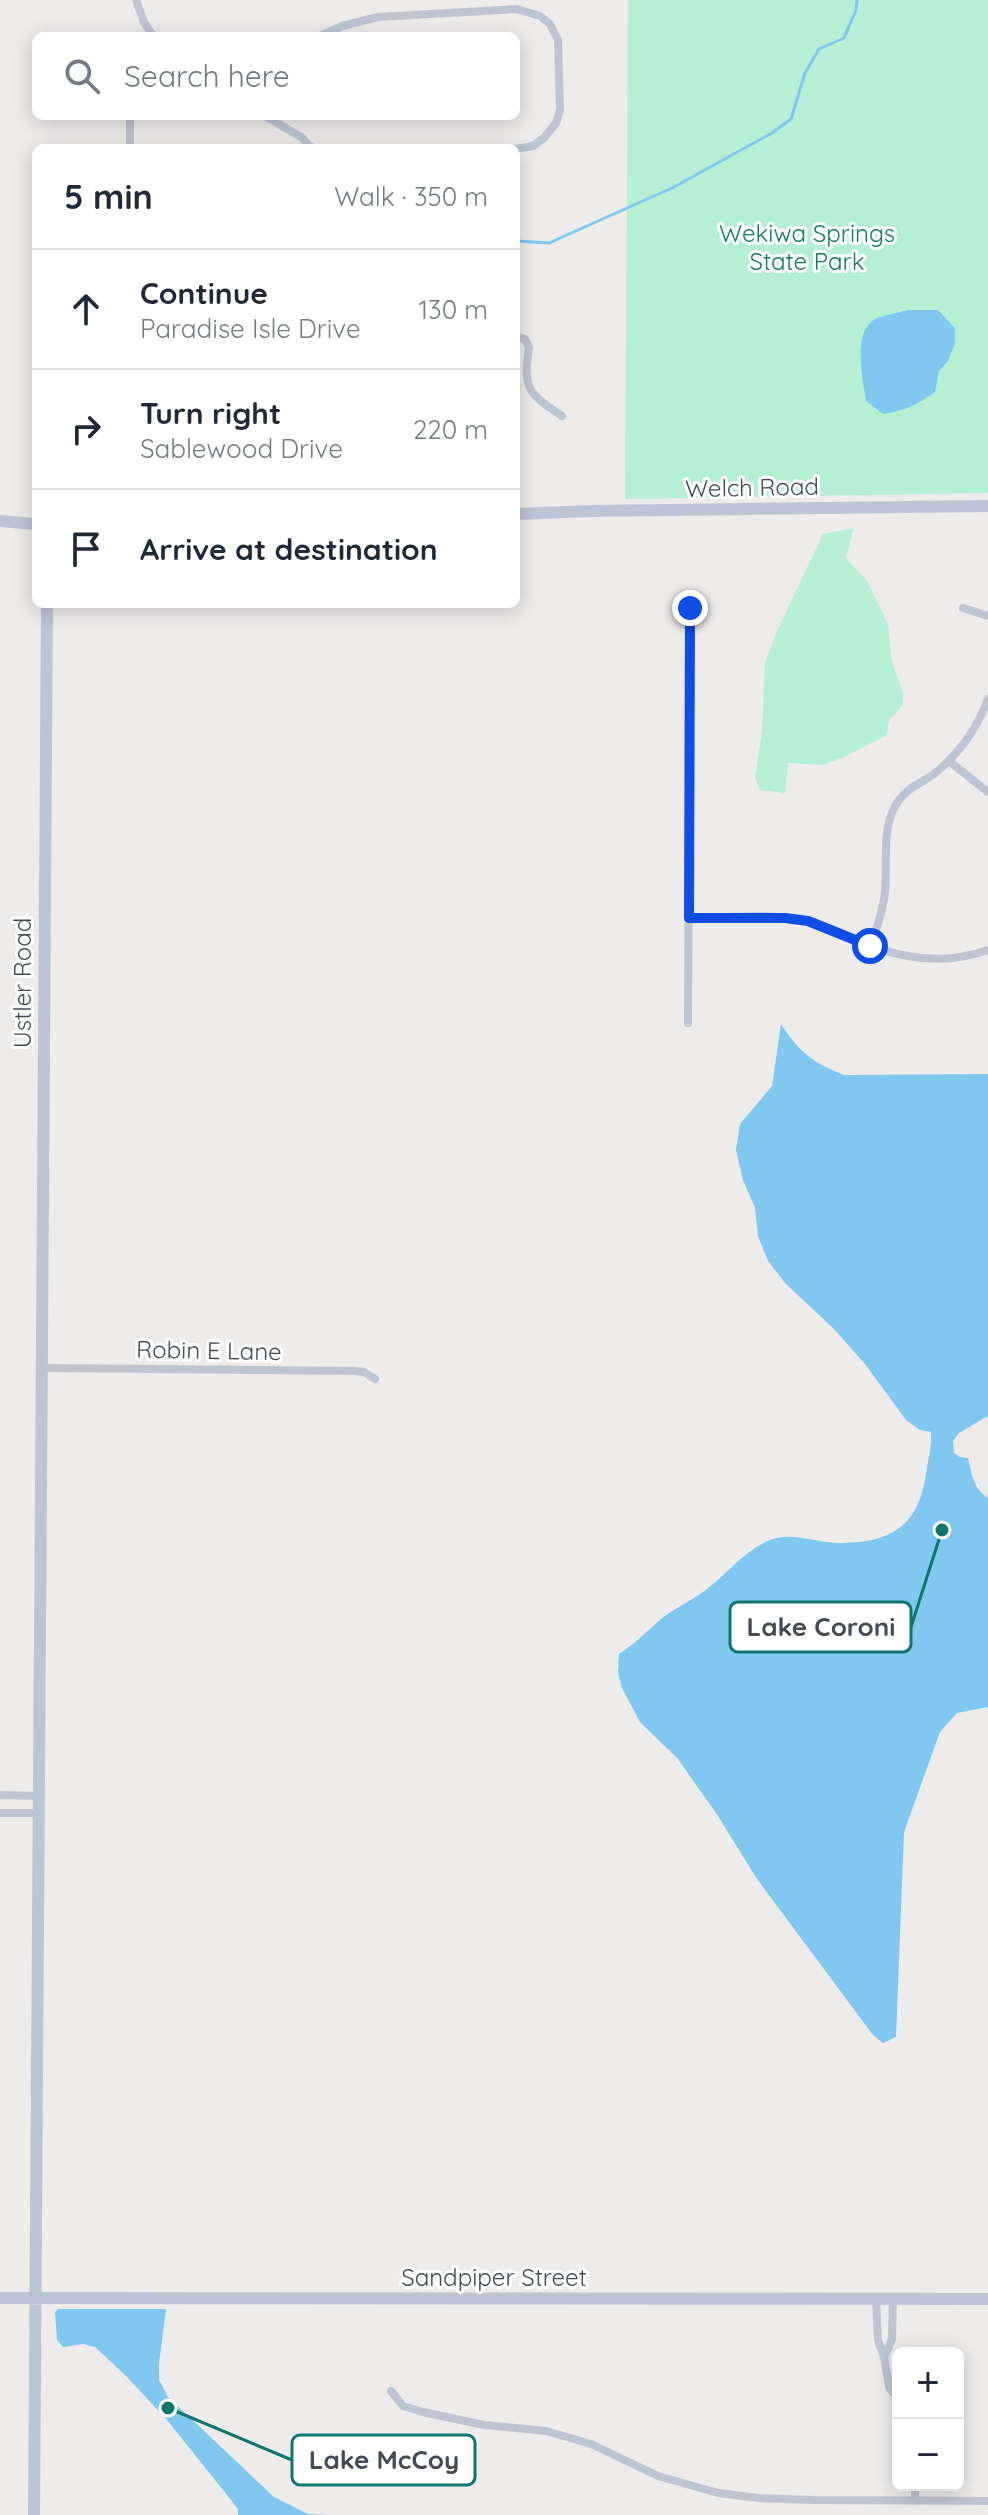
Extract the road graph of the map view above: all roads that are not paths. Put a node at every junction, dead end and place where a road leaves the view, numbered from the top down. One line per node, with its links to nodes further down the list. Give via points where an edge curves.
1 (136, 0): 2 (street)
2 (150, 32)
3 (329, 32): 8 (street, via 378,17 517,9 540,16 560,46 560,110 544,138)
4 (130, 120): 6 (street)
5 (272, 120): 7 (street)
6 (130, 144)
7 (308, 144)
8 (520, 148)
9 (520, 338): 10 (street, via 530,347 525,370 530,388)
10 (562, 416)
11 (988, 506): 12 (street, Welch Road)
12 (520, 514)
13 (0, 521): 14 (street)
14 (32, 524)
15 (47, 608): 26 (street, Ustler Road)
16 (690, 608): 22 (street)
17 (963, 608): 18 (street)
18 (988, 616)
19 (988, 699): 20 (street, via 969,738)
20 (949, 761): 21 (street); 23 (street, via 899,800 891,815 882,915)
21 (988, 792)
22 (689, 918): 23 (street, via 808,921); 25 (street)
23 (870, 946): 24 (street, via 937,959)
24 (988, 950)
25 (688, 1023)
26 (41, 1368): 27 (street, Robin E Lane, via 356,1371); 29 (street, Ustler Road)
27 (375, 1379)
28 (0, 1795): 29 (street); 30 (street)
29 (37, 1796): 31 (street, Ustler Road)
30 (0, 1813): 31 (street)
31 (37, 1813): 33 (street, Ustler Road)
32 (0, 2298): 33 (street, Sandpiper Street)
33 (36, 2299): 34 (street, Sandpiper Street); 43 (street, Ustler Road)
34 (876, 2299): 35 (street, Sandpiper Street); 37 (street)
35 (893, 2299): 36 (street, Sandpiper Street); 37 (street, via 892,2339)
36 (988, 2299)
37 (884, 2357): 39 (street)
38 (391, 2391): 41 (street, via 403,2406 484,2425 546,2431 591,2444 658,2476 718,2493)
39 (892, 2391)
40 (915, 2491): 41 (street)
41 (915, 2501): 42 (street)
42 (988, 2501)
43 (34, 2515)

